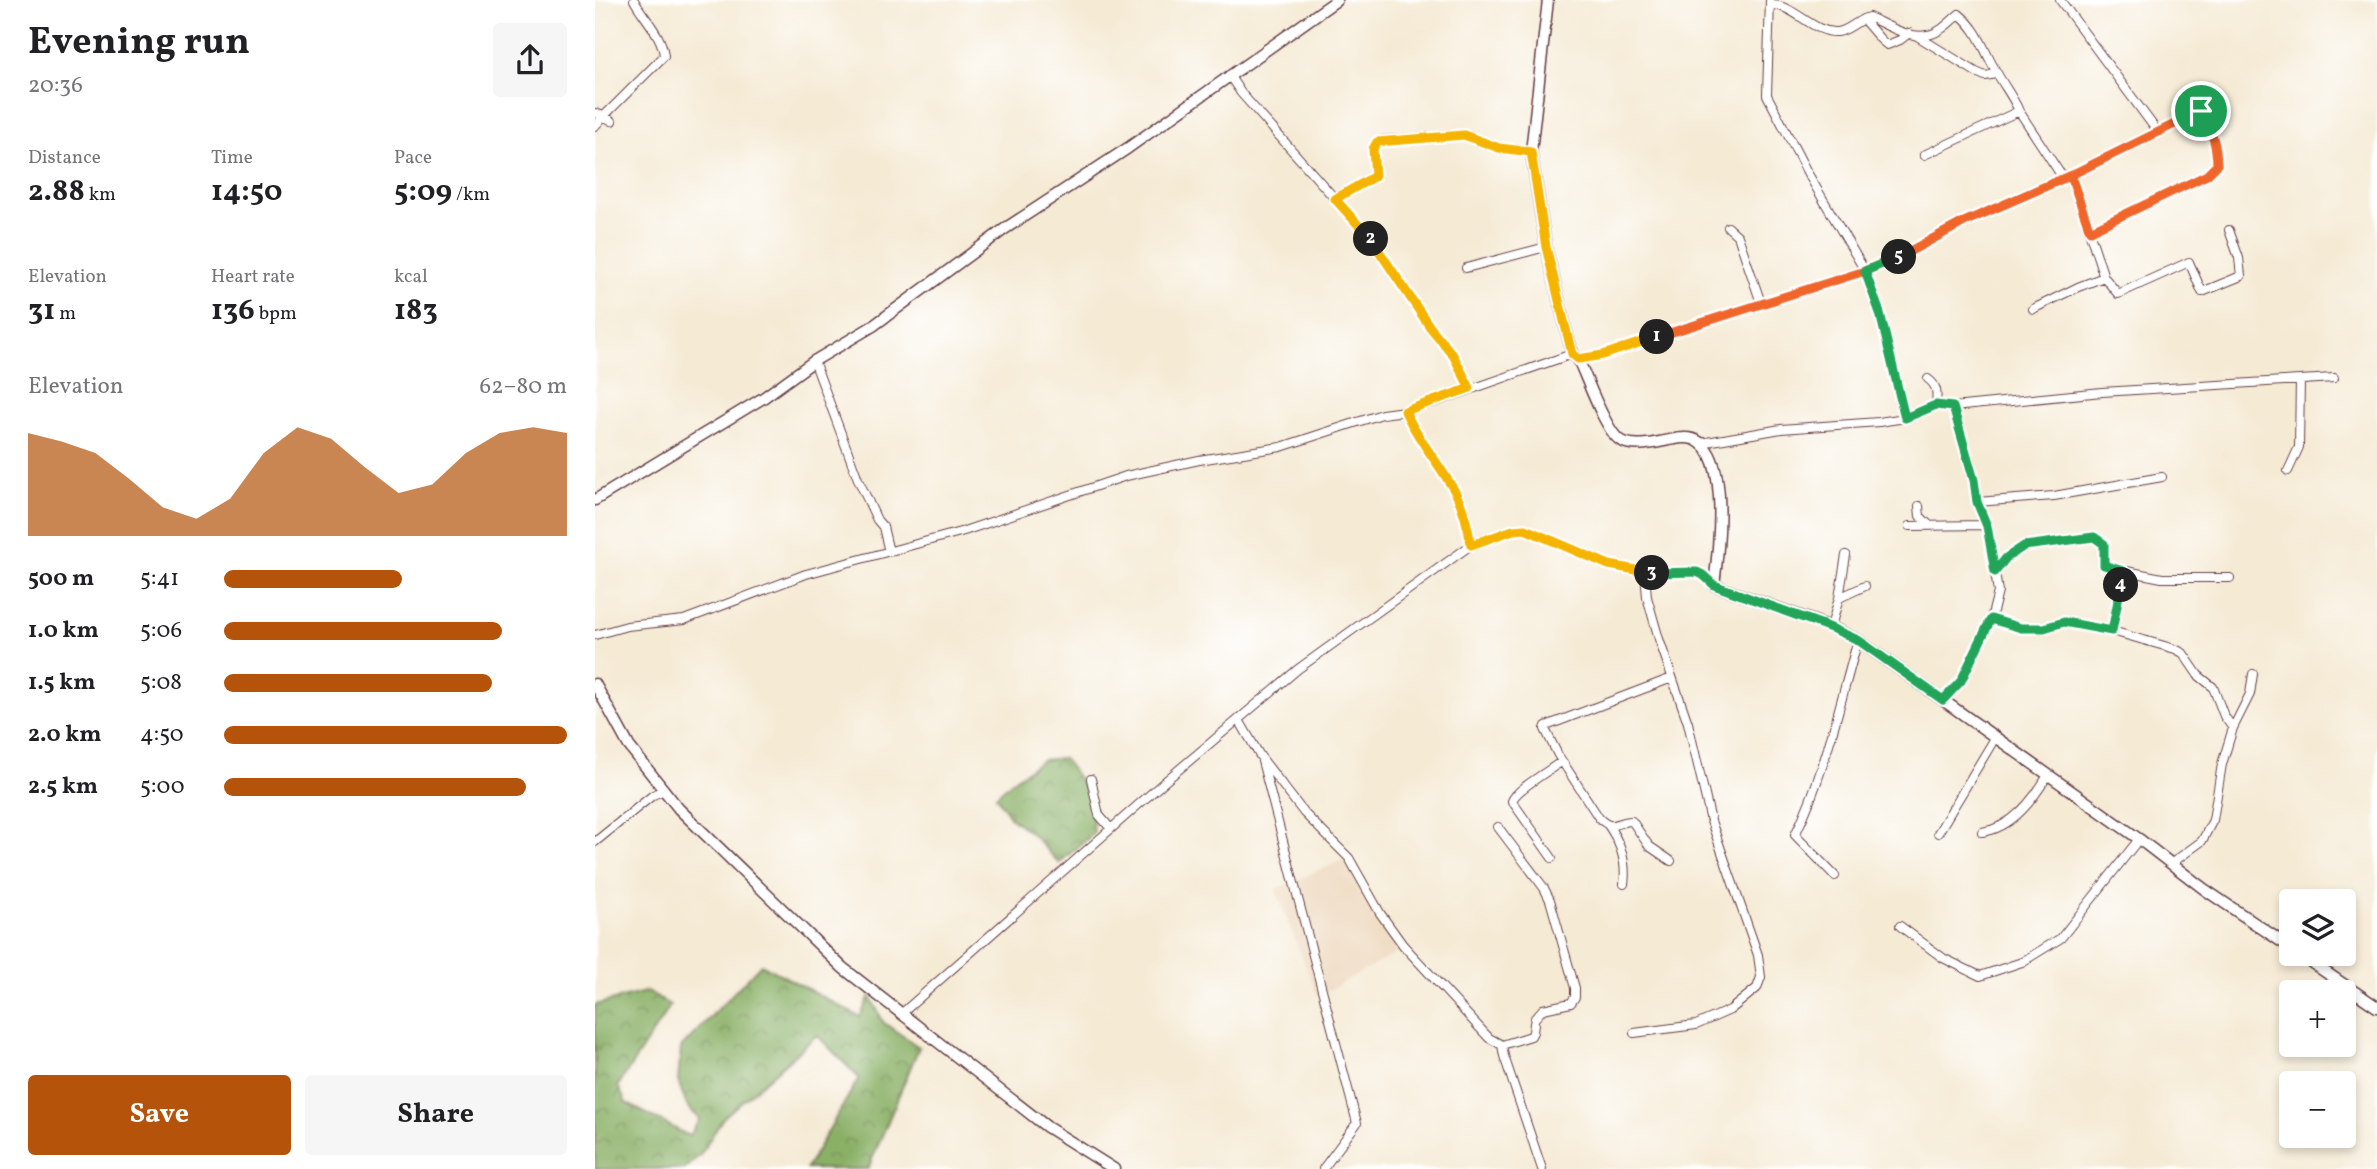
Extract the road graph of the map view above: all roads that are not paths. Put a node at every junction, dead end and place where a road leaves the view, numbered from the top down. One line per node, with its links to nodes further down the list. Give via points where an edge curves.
1 (633, 0): 12 (street, via 663,45 664,56)
2 (1337, 0): 9 (street)
3 (1548, 0): 15 (street)
4 (2060, 0): 14 (street)
5 (1770, 3): 6 (street, via 1835,32); 24 (street, via 1767,94)
6 (1863, 19): 7 (street, via 1869,17); 7 (street, via 1887,45)
7 (1910, 33): 8 (street, via 1976,72); 8 (street, via 1927,36 1959,13 1973,26)
8 (1997, 74): 10 (street)
9 (1229, 75): 18 (street); 29 (street, via 873,326)
10 (2019, 111): 16 (street); 17 (street, via 2061,175)
11 (595, 113): 12 (street)
12 (608, 119): 13 (street)
13 (595, 126)
14 (2157, 131): 17 (street); 21 (street, via 2203,110 2217,149 2217,165 2207,175)
15 (1531, 152): 18 (street, via 1499,148 1464,135 1383,140 1373,149 1375,176); 22 (street)
16 (1924, 155)
17 (2069, 176): 21 (street); 24 (street)
18 (1335, 199): 33 (street, via 1369,236 1453,355)
19 (1728, 227): 26 (street, via 1738,236)
20 (2229, 230): 25 (street, via 2241,276 2202,292 2189,262 2118,294)
21 (2090, 231): 25 (street)
22 (1546, 247): 23 (street); 28 (street)
23 (1466, 268)
24 (1865, 271): 26 (street); 37 (street)
25 (2104, 277): 27 (street)
26 (1762, 303): 28 (street, via 1603,355)
27 (2033, 309)
28 (1575, 357): 33 (street); 38 (street, via 1606,421 1622,442 1631,445 1692,438)
29 (814, 361): 41 (street, via 763,398); 48 (street, via 858,479 883,527)
30 (2334, 378): 32 (street)
31 (1928, 379): 34 (street, via 1935,383)
32 (2300, 380): 35 (street); 39 (street, via 2299,447)
33 (1470, 388): 36 (street)
34 (1936, 405): 35 (street); 37 (street)
35 (1953, 407): 42 (street)
36 (1405, 411): 47 (street, via 1459,501); 48 (street, via 1281,447 1126,476)
37 (1905, 418): 38 (street, via 1781,429)
38 (1701, 443): 54 (street, via 1712,457 1717,480 1720,537)
39 (2288, 471)
40 (2162, 477): 42 (street, via 2055,496)
41 (595, 500)
42 (1977, 502): 46 (street)
43 (1919, 506): 44 (street, via 1920,516)
44 (1928, 524): 45 (street); 46 (street)
45 (1910, 526)
46 (1987, 526): 51 (street)
47 (1471, 545): 52 (street, via 1525,529 1609,565); 66 (street, via 1298,669)
48 (889, 552): 60 (street, via 806,574 684,620 627,626)
49 (1846, 555): 56 (street)
50 (2123, 571): 51 (street, via 2104,565 2104,544 2094,537 2024,546); 53 (street, via 2162,578); 59 (street)
51 (1995, 572): 57 (street, via 1997,592)
52 (1645, 573): 54 (street, via 1697,572); 63 (street, via 1647,597)
53 (2229, 578)
54 (1714, 585): 58 (street)
55 (1865, 586): 56 (street)
56 (1839, 598): 58 (street)
57 (1991, 619): 59 (street, via 2021,628 2064,622); 65 (street, via 1961,681)
58 (1831, 628): 61 (street)
59 (2112, 631): 67 (street, via 2183,653 2213,687)
60 (595, 635)
61 (1858, 640): 65 (street); 84 (street, via 1819,773 1795,835)
62 (2253, 674): 67 (street, via 2250,694)
63 (1672, 678): 70 (street, via 1546,726 1547,737); 91 (street, via 1761,977 1748,997 1696,1026)
64 (595, 685): 73 (street, via 629,746)
65 (1943, 700): 68 (street)
66 (1238, 720): 69 (street); 76 (street)
67 (2233, 728): 83 (street, via 2213,820 2201,841)
68 (1995, 738): 71 (street); 78 (street)
69 (1260, 756): 92 (street, via 1304,813 1349,858 1403,945 1489,1038); 94 (street, via 1357,1123)
70 (1562, 761): 74 (street); 81 (street, via 1515,793 1512,801)
71 (2048, 775): 77 (street, via 2018,813 1996,830); 79 (street)
72 (1091, 779): 76 (street, via 1099,815)
73 (664, 790): 80 (street); 90 (street, via 693,824 843,968)
74 (1608, 825): 82 (street, via 1632,821 1649,846); 85 (street, via 1622,853)
75 (1498, 827): 92 (street, via 1550,900 1575,988 1571,1003 1543,1009 1531,1036)
76 (1111, 829): 90 (street)
77 (1982, 832)
78 (1938, 834)
79 (2139, 839): 83 (street); 86 (street, via 2061,938 2022,962 1980,976 1943,958)
80 (595, 842)
81 (1552, 858)
82 (1671, 861)
83 (2172, 863): 87 (street)
84 (1835, 876)
85 (1624, 884)
86 (1900, 926)
87 (2279, 940)
88 (2317, 966): 89 (street)
89 (2377, 1007)
90 (901, 1014): 93 (street, via 1047,1127)
91 (1634, 1033)
92 (1502, 1045): 95 (street)
93 (1114, 1169)
94 (1323, 1169)
95 (1542, 1169)

